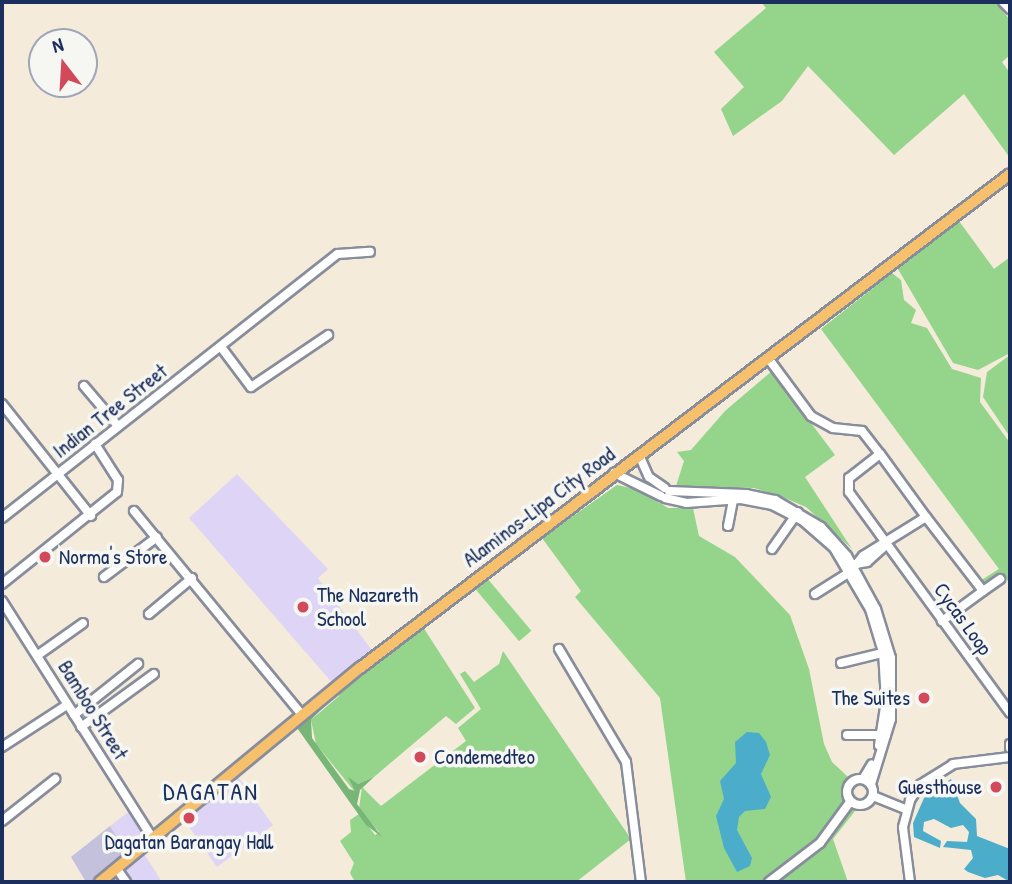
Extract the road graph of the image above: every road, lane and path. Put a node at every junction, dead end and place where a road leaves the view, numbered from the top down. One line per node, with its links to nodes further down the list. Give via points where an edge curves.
1 (1003, 2): 2 (street)
2 (1010, 9)
3 (1010, 174): 7 (main road, Alaminos-Lipa City Road)
4 (370, 252): 6 (street, Indian Tree Street, via 338,254)
5 (328, 335): 6 (street, via 251,387)
6 (221, 347): 10 (street, Indian Tree Street)
7 (768, 358): 12 (street, via 808,414 833,428 859,429); 13 (main road, Alaminos-Lipa City Road)
8 (84, 386): 10 (street)
9 (2, 404): 15 (street, Indian Tree Street)
10 (118, 426): 11 (street, Indian Tree Street)
11 (95, 444): 15 (street, Indian Tree Street); 20 (street, via 120,487)
12 (880, 454): 21 (street); 25 (street, Cycas Loop, via 852,475 847,485)
13 (639, 455): 14 (main road, Alaminos-Lipa City Road); 16 (street, via 646,473)
14 (614, 473): 16 (street); 47 (main road, Alaminos-Lipa City Road)
15 (57, 474): 20 (street, Indian Tree Street); 22 (street, Indian Tree Street)
16 (662, 492): 17 (street, via 686,503)
17 (734, 496): 19 (street); 23 (street)
18 (134, 511): 24 (street)
19 (797, 513): 26 (street); 27 (street)
20 (91, 516): 31 (street)
21 (926, 517): 25 (street); 32 (street)
22 (2, 518)
23 (728, 526)
24 (157, 537): 28 (street); 29 (street)
25 (886, 545): 27 (street); 36 (street, Cycas Loop)
26 (772, 549)
27 (854, 567): 33 (street); 39 (street)
28 (104, 577)
29 (192, 578): 35 (street); 47 (street)
30 (1000, 579): 32 (street)
31 (2, 584)
32 (983, 591): 36 (street)
33 (814, 594)
34 (2, 601): 40 (street, Bamboo Street)
35 (149, 614)
36 (942, 621): 45 (street, Cycas Loop)
37 (83, 623): 40 (street)
38 (559, 649): 64 (street, via 626,762)
39 (886, 652): 41 (street); 49 (street)
40 (38, 655): 44 (street, Bamboo Street)
41 (841, 663)
42 (138, 664): 46 (street)
43 (154, 674): 48 (street)
44 (67, 705): 46 (street, Bamboo Street); 51 (street)
45 (1010, 713)
46 (74, 715): 48 (street, Bamboo Street)
47 (302, 715): 60 (main road, Alaminos-Lipa City Road)
48 (81, 727): 60 (street, Bamboo Street)
49 (885, 735): 50 (street); 54 (street); 55 (street)
50 (847, 736)
51 (2, 747)
52 (1010, 757): 58 (street, via 976,759 940,770 920,785)
53 (55, 779): 59 (street)
54 (863, 779): 55 (street); 57 (street, via 848,786)
55 (871, 784): 56 (street)
56 (873, 796): 57 (street, via 863,805); 58 (street)
57 (850, 802): 65 (street, via 820,844)
58 (906, 809): 66 (street, via 903,845)
59 (2, 821)
60 (153, 839): 61 (main road, Alaminos-Lipa City Road)
61 (117, 869): 62 (main road, Alaminos-Lipa City Road); 63 (street)
62 (100, 882)
63 (126, 882)
64 (641, 882)
65 (769, 882)
66 (910, 882)

